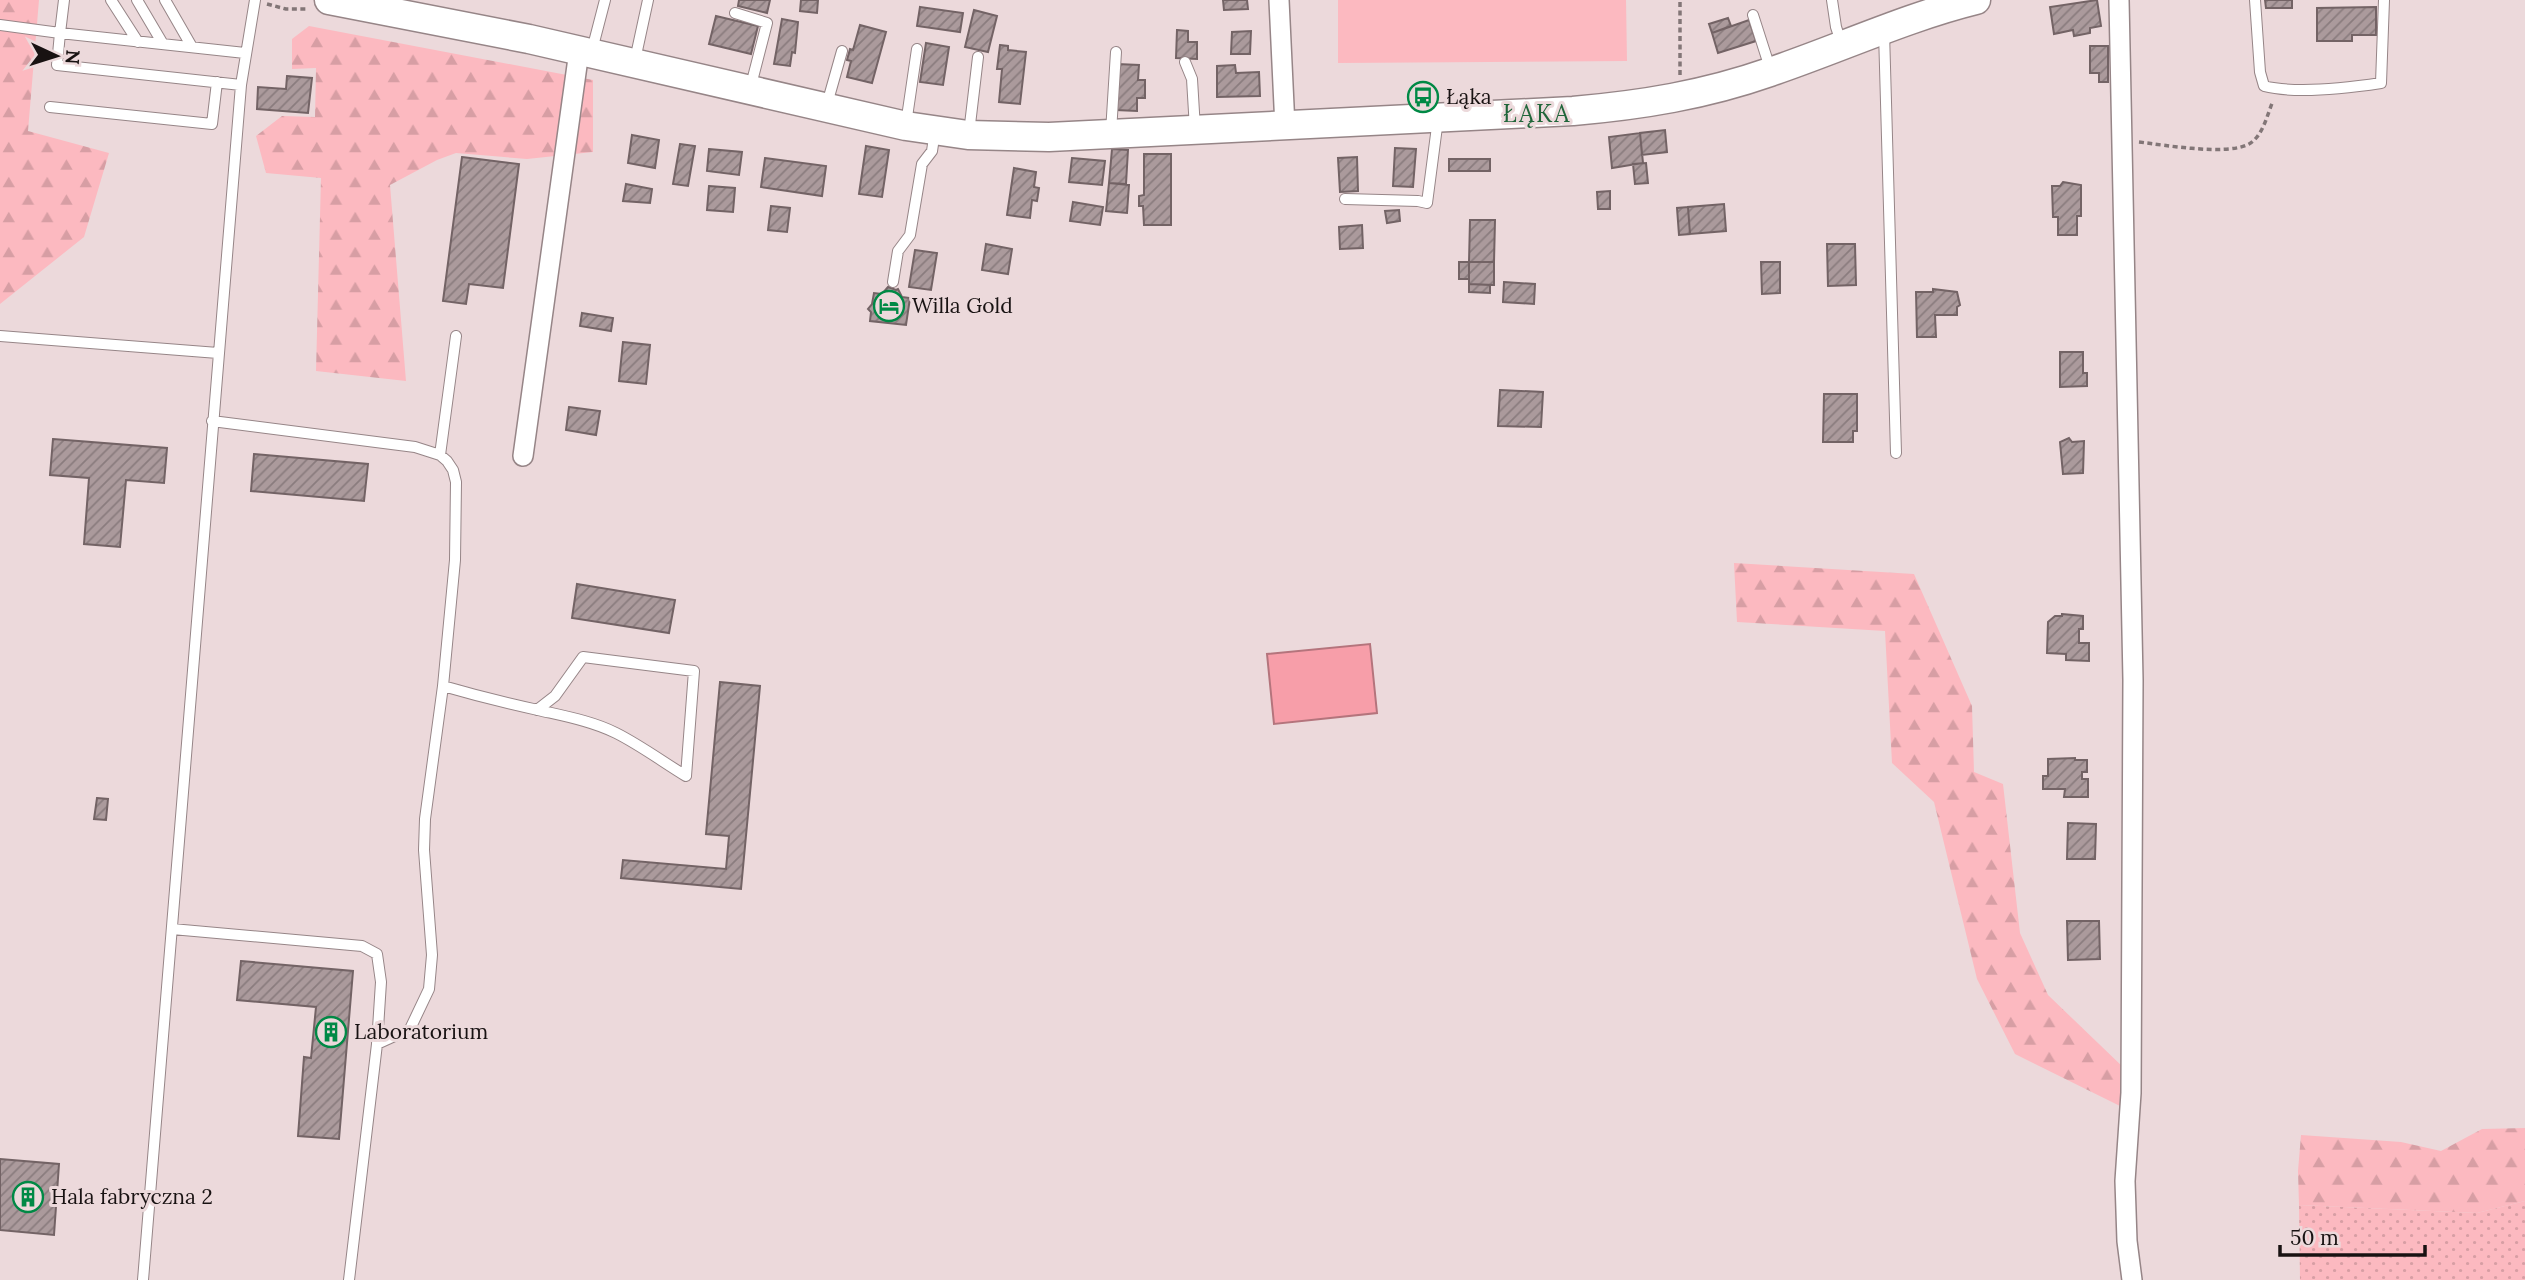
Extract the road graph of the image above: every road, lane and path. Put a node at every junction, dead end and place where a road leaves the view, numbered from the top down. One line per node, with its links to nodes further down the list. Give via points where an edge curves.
1 (64, 0): 21 (lane)
2 (111, 0): 22 (lane)
3 (137, 0): 23 (lane)
4 (165, 0): 25 (lane)
5 (255, 0): 30 (lane)
6 (329, 0): 16 (main road)
7 (605, 0): 28 (lane)
8 (648, 0): 33 (lane)
9 (1279, 0): 44 (street)
10 (1680, 0): 37 (path)
11 (1832, 0): 24 (lane)
12 (1976, 0): 20 (main road)
13 (2119, 0): 49 (street)
14 (2255, 0): 38 (lane, via 2260,72 2264,86)
15 (2384, 0): 38 (lane, via 2381,83)
16 (365, 3): 28 (main road)
17 (735, 13): 39 (lane, via 767,23)
18 (1753, 15): 34 (lane)
19 (0, 25): 21 (lane)
20 (1884, 31): 24 (main road); 56 (lane)
21 (60, 33): 22 (lane); 35 (lane, via 57,65)
22 (138, 42): 23 (lane)
23 (163, 44): 25 (lane)
24 (1842, 46): 34 (main road)
25 (192, 47): 30 (lane)
26 (917, 49): 43 (lane)
27 (842, 51): 41 (lane)
28 (585, 52): 33 (main road); 58 (street)
29 (1116, 52): 48 (lane)
30 (245, 53): 36 (lane)
31 (978, 57): 47 (lane)
32 (1185, 62): 46 (lane, via 1192,79)
33 (634, 64): 39 (main road)
34 (1772, 72): 42 (main road, via 1652,103)
35 (217, 82): 36 (lane); 40 (lane, via 212,124)
36 (241, 85): 54 (lane)
37 (1681, 85)
38 (2277, 89): 49 (path, via 2262,130 2248,144 2197,149)
39 (750, 90): 41 (main road)
40 (50, 107)
41 (826, 108): 43 (main road)
42 (1438, 119): 44 (main road); 50 (lane, via 1427,203)
43 (906, 126): 45 (main road)
44 (1285, 127): 46 (main road)
45 (936, 130): 47 (main road); 51 (lane, via 932,151 922,164 910,235 898,251)
46 (1195, 131): 48 (main road)
47 (968, 135): 48 (main road)
48 (1111, 135)
49 (2121, 139): 65 (street, via 2133,680 2131,1093 2125,1181)
50 (1345, 199)
51 (893, 282)
52 (0, 336): 54 (lane)
53 (456, 336): 57 (lane)
54 (218, 353): 55 (lane)
55 (212, 421): 57 (lane, via 415,447); 61 (lane)
56 (1896, 453)
57 (440, 455): 59 (lane, via 453,470 457,512)
58 (523, 456)
59 (443, 687): 60 (lane); 62 (lane, via 424,850 432,955 429,989 410,1029)
60 (537, 710): 60 (lane, via 555,696 583,657 694,671 686,776 616,733)
61 (172, 929): 62 (lane, via 362,946 377,954 381,982); 63 (lane)
62 (377, 1044): 64 (lane)
63 (143, 1280)
64 (349, 1280)
65 (2132, 1280)

